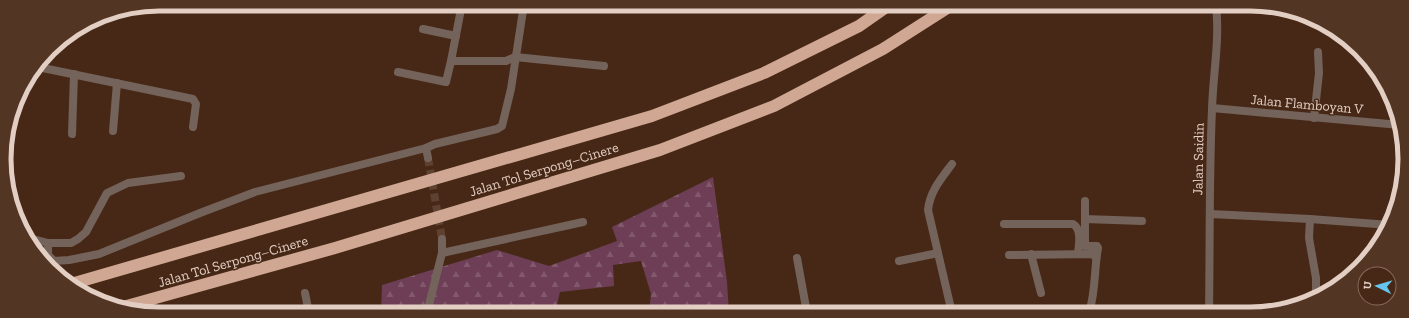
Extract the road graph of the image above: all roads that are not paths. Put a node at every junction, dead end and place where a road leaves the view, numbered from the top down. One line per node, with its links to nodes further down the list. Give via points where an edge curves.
1 (461, 11): 7 (street)
2 (523, 11): 9 (street)
3 (880, 11): 45 (highway, Jalan Tol Serpong–Cinere, via 859,26 764,74 652,116)
4 (943, 11): 49 (highway, Jalan Tol Serpong–Cinere, via 884,49 774,106 660,150 343,245)
5 (1216, 11): 16 (street, Jalan Saidin)
6 (423, 29): 7 (street)
7 (456, 36): 10 (street)
8 (1318, 52): 17 (street, via 1319,73)
9 (515, 57): 10 (street, via 506,61); 11 (street); 22 (street, via 502,126)
10 (452, 60): 13 (street, via 446,82)
11 (604, 66)
12 (43, 68): 14 (street)
13 (398, 72)
14 (74, 74): 15 (street); 21 (street)
15 (118, 83): 19 (street, via 193,99 196,104); 20 (street)
16 (1212, 108): 17 (street, Jalan Flamboyan V); 27 (street, Jalan Saidin)
17 (1314, 118): 18 (street, Jalan Flamboyan V)
18 (1394, 124)
19 (193, 127)
20 (113, 131)
21 (72, 134)
22 (426, 148): 23 (street); 36 (street, via 255,192 99,254 54,260 48,255)
23 (428, 158)
24 (952, 164): 38 (street, via 936,184 929,203 930,222)
25 (181, 176): 36 (street, via 128,183 106,193 86,232 78,239 65,244)
26 (1085, 201): 29 (street)
27 (1210, 214): 28 (street); 55 (street, Jalan Saidin)
28 (1310, 219): 33 (street); 46 (street, via 1309,238)
29 (1085, 220): 30 (street); 43 (street, via 1085,246 1098,247)
30 (1142, 221)
31 (583, 222): 37 (street)
32 (1004, 224): 40 (street, via 1073,224 1079,233)
33 (1382, 225)
34 (442, 239): 37 (street)
35 (35, 240): 36 (street)
36 (48, 243)
37 (442, 253): 51 (street)
38 (938, 253): 44 (street); 53 (street)
39 (1031, 254): 40 (street); 41 (street); 48 (street)
40 (1078, 254): 43 (street, via 1093,254)
41 (1009, 255)
42 (797, 258): 52 (street)
43 (1096, 258): 54 (street, via 1096,282)
44 (899, 261)
45 (77, 282)
46 (1316, 291)
47 (305, 293): 50 (street)
48 (1041, 293)
49 (132, 304)
50 (308, 307)
51 (428, 307)
52 (806, 307)
53 (951, 307)
54 (1090, 307)
55 (1209, 307)

